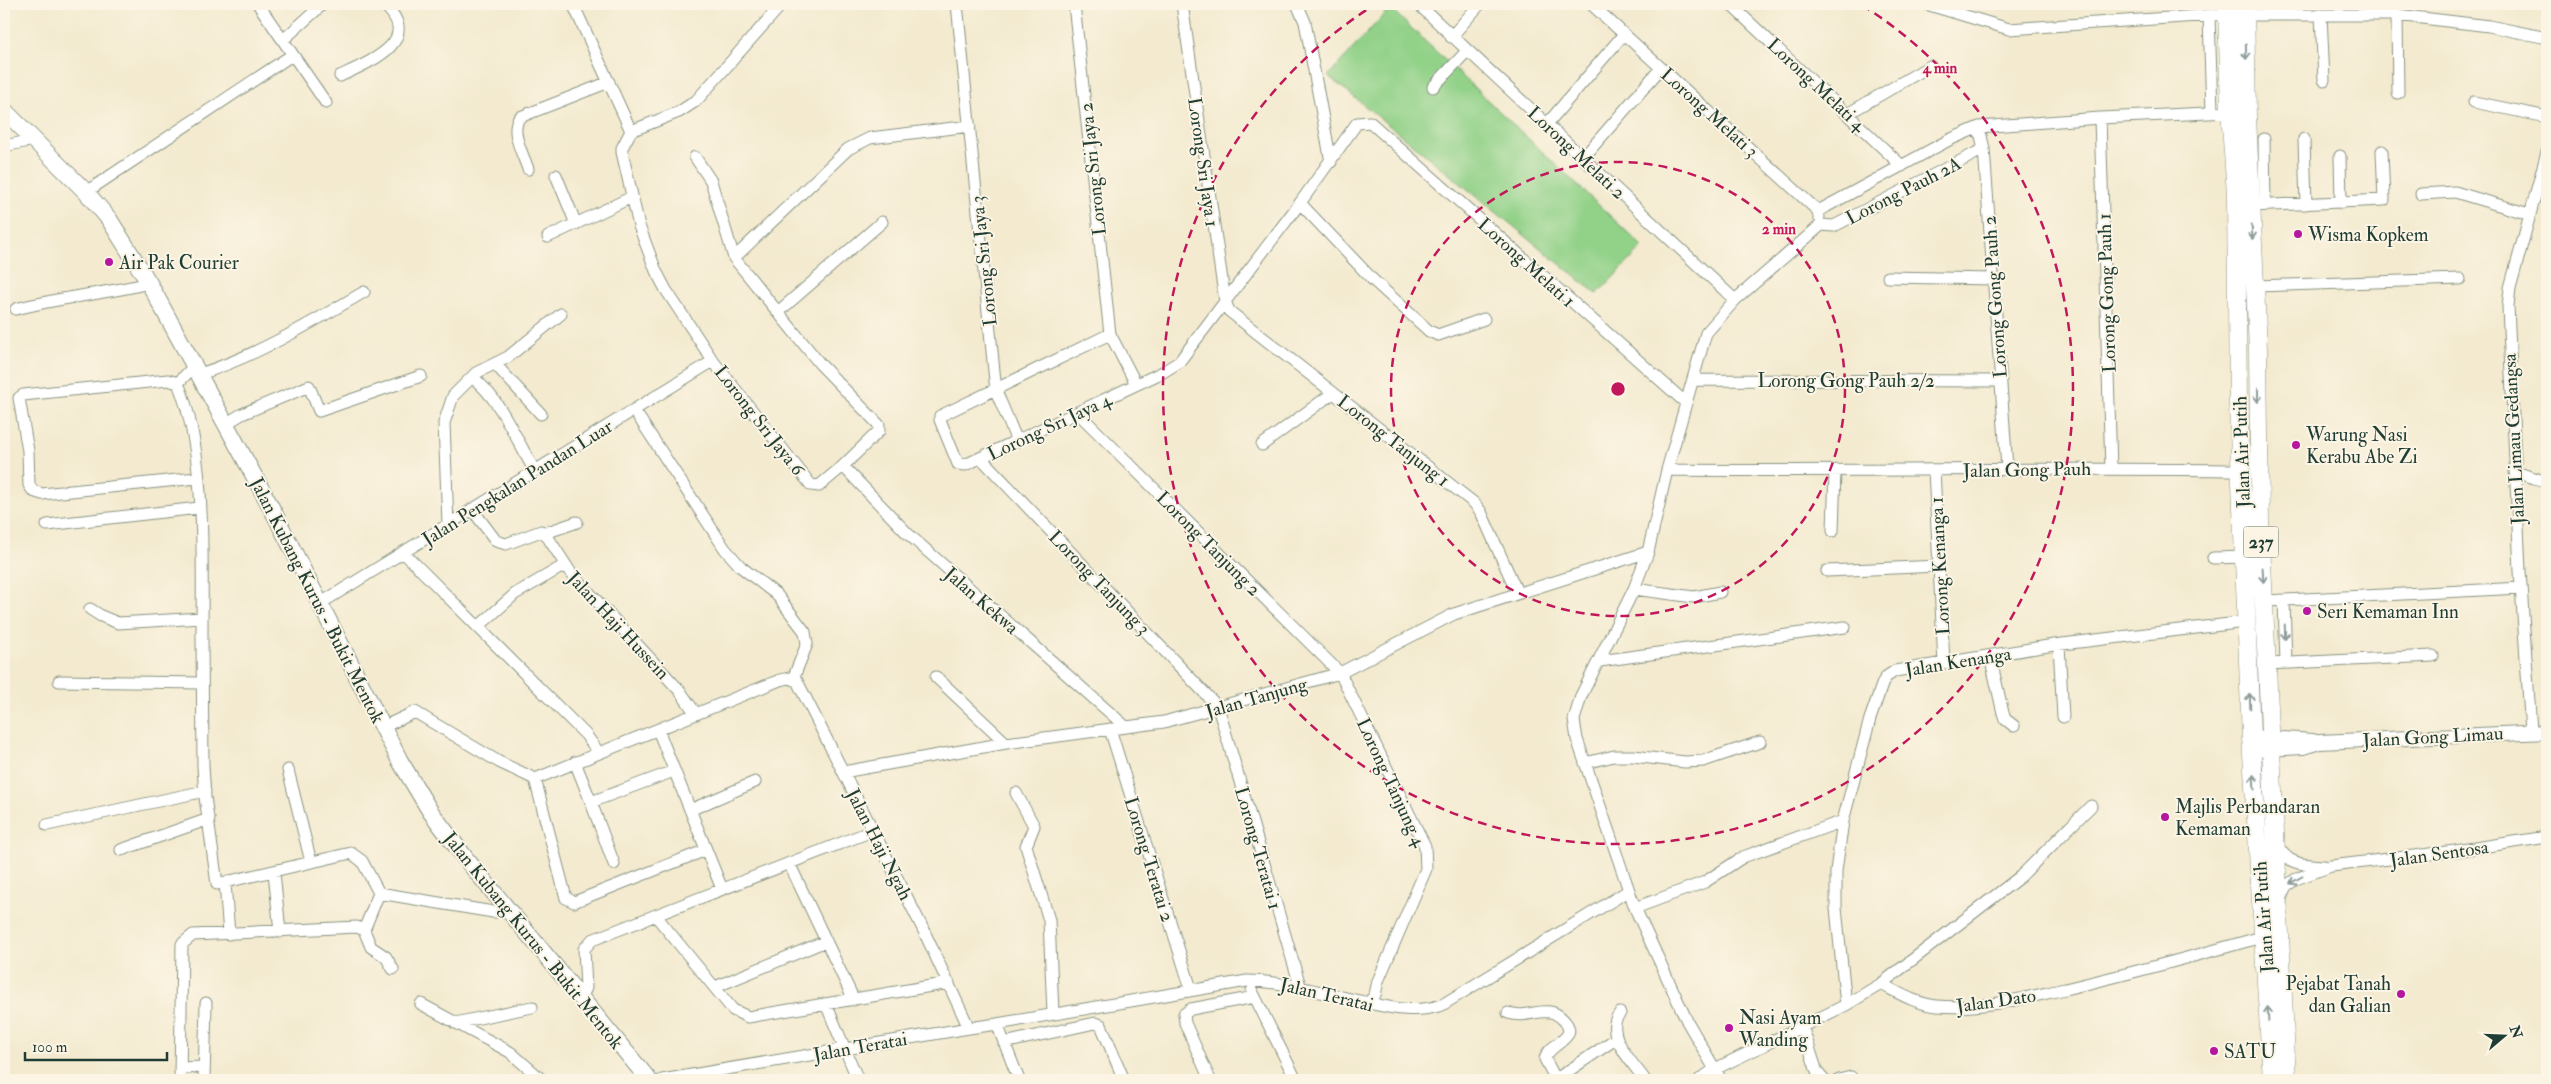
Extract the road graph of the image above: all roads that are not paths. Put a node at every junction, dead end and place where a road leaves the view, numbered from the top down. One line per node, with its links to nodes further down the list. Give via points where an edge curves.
1 (258, 4): 24 (street)
2 (323, 4): 24 (street)
3 (384, 4): 29 (street, via 400,28 389,50)
4 (573, 4): 31 (street)
5 (782, 4): 46 (street, via 696,101 679,112)
6 (957, 4): 44 (street, Lorong Sri Jaya 3)
7 (1074, 4): 89 (street, Lorong Sri Jaya 2)
8 (1182, 4): 83 (street, Lorong Sri Jaya 1)
9 (1297, 4): 57 (street, via 1305,22)
10 (1418, 4): 22 (street, Lorong Melati 2)
11 (1480, 4): 22 (street)
12 (1592, 4): 21 (street, Lorong Melati 3)
13 (1730, 4): 38 (street, Lorong Melati 4)
14 (1926, 4): 15 (street)
15 (1958, 9): 18 (street, via 2001,28 2017,29)
16 (2227, 9): 18 (street); 37 (main road, Jalan Air Putih / 237)
17 (2245, 9): 19 (street); 39 (main road, Jalan Air Putih / 237, one-way to 39)
18 (2209, 15): 37 (street)
19 (2322, 15): 20 (street); 30 (street)
20 (2397, 15): 23 (street, via 2464,22); 33 (street)
21 (1624, 34): 28 (street, Lorong Melati 3); 43 (street)
22 (1450, 37): 25 (street, Lorong Melati 2)
23 (2547, 38)
24 (283, 40): 26 (street)
25 (1466, 51): 32 (street); 43 (street, Lorong Melati 2)
26 (292, 55): 35 (street); 61 (street)
27 (1930, 66): 38 (street)
28 (1661, 68): 56 (street); 69 (street, Lorong Melati 3)
29 (340, 76)
30 (2324, 80)
31 (609, 82): 46 (street); 59 (street, via 516,121 516,132)
32 (1432, 87)
33 (2398, 93)
34 (2474, 102): 40 (street)
35 (326, 103)
36 (4, 110): 49 (main road, Jalan Kubang Kurus - Bukit Mentok)
37 (2221, 112): 41 (street); 62 (main road, Jalan Air Putih / 237)
38 (1849, 113): 58 (street, Lorong Melati 4)
39 (2247, 117): 62 (main road, via 2243,139 2244,188 2241,193); 68 (main road, Jalan Air Putih / 237)
40 (2547, 117)
41 (2100, 118): 45 (street); 112 (street, Lorong Gong Pauh 1)
42 (1367, 122): 57 (street, Lorong Sri Jaya 4, via 1357,124); 101 (street, Lorong Melati 1)
43 (1547, 124): 56 (street, Lorong Melati 2)
44 (970, 126): 75 (street, via 870,138 858,143); 99 (street, Lorong Sri Jaya 3)
45 (1979, 127): 51 (street, Lorong Gong Pauh 2); 58 (street)
46 (631, 131): 64 (street, Lorong Sri Jaya 6, via 622,152)
47 (2264, 139): 68 (street)
48 (2304, 139): 67 (street)
49 (34, 140): 50 (street); 61 (main road, Jalan Kubang Kurus - Bukit Mentok)
50 (4, 146)
51 (1984, 149): 73 (street, Lorong Pauh 2A, via 1834,226); 77 (street, Lorong Gong Pauh 2)
52 (2382, 151): 66 (street, via 2384,200)
53 (2547, 152): 70 (street, Jalan Limau Gedangsa)
54 (2340, 156): 66 (street)
55 (696, 157): 75 (street, Lorong Sri Jaya 6, via 711,181)
56 (1583, 158): 82 (street, Lorong Melati 2)
57 (1331, 162): 65 (street, Lorong Sri Jaya 4)
58 (1902, 166): 69 (street)
59 (528, 168)
60 (556, 175): 72 (street)
61 (80, 186): 79 (main road, Jalan Kubang Kurus - Bukit Mentok, via 109,219)
62 (2236, 193): 102 (main road, Jalan Air Putih / 237)
63 (2422, 194): 70 (street, via 2455,192)
64 (632, 197): 72 (street); 90 (street, Lorong Sri Jaya 6, via 656,271)
65 (1300, 203): 83 (street, Lorong Sri Jaya 4); 88 (street, via 1373,280 1429,331 1438,335)
66 (2341, 203): 67 (street)
67 (2306, 204): 68 (street)
68 (2258, 206): 81 (main road, Jalan Air Putih / 237, one-way to 81)
69 (1818, 212): 73 (street)
70 (2529, 214): 118 (street, Jalan Limau Gedangsa, via 2508,306)
71 (882, 222): 85 (street)
72 (576, 224): 74 (street)
73 (1821, 225): 82 (street)
74 (548, 237)
75 (734, 258): 85 (street, Lorong Sri Jaya 6)
76 (1888, 277): 77 (street)
77 (1993, 279): 96 (street, Lorong Gong Pauh 2)
78 (2460, 279): 81 (street)
79 (149, 283): 84 (street, via 111,293 60,298); 92 (main road, Jalan Kubang Kurus - Bukit Mentok)
80 (364, 292): 92 (street, via 232,363)
81 (2256, 292): 102 (main road, via 2250,292 2244,298); 139 (main road, Jalan Air Putih / 237, one-way to 139, via 2260,523)
82 (1735, 300): 95 (street, via 1706,333)
83 (1225, 301): 87 (street, Lorong Sri Jaya 1); 98 (street, Lorong Sri Jaya 4, via 1185,357 1171,368)
84 (16, 309)
85 (778, 312): 110 (street, Lorong Sri Jaya 6, via 832,378 879,424 879,431)
86 (561, 314): 91 (street)
87 (1234, 317): 100 (street, Lorong Tanjung 1)
88 (1484, 319)
89 (1110, 334): 98 (street); 99 (street)
90 (713, 361): 103 (street, Jalan Pengkalan Pandan Luar); 110 (street, Lorong Sri Jaya 6, via 811,485 822,484)
91 (495, 364): 94 (street); 105 (street)
92 (197, 370): 97 (street); 106 (main road, Jalan Kubang Kurus - Bukit Mentok)
93 (421, 376): 106 (street, via 320,411 309,386)
94 (472, 377): 116 (street, via 497,405); 124 (street, via 453,396 444,423)
95 (1693, 380): 96 (street, Lorong Gong Pauh 2/2); 101 (street)
96 (2000, 381): 111 (street, Lorong Gong Pauh 2)
97 (178, 383): 119 (street, via 191,419); 119 (street, via 168,380 21,396 29,485 33,491 42,494)
98 (1136, 384): 104 (street, Lorong Sri Jaya 4)
99 (996, 391): 107 (street, Lorong Sri Jaya 3); 109 (street, Lorong Sri Jaya 4, via 940,416 958,464 965,465)
100 (1332, 393): 108 (street); 137 (street, Lorong Tanjung 1, via 1474,503)
101 (1686, 403): 113 (street)
102 (2238, 405): 115 (main road, Jalan Air Putih / 237)
103 (634, 410): 116 (street, Jalan Pengkalan Pandan Luar); 154 (street, via 724,549 777,595 805,632 808,640)
104 (1078, 413): 107 (street, Lorong Sri Jaya 4); 155 (street, Lorong Tanjung 2)
105 (541, 414)
106 (227, 423): 141 (main road, Jalan Kubang Kurus - Bukit Mentok)
107 (1017, 441): 109 (street, Lorong Sri Jaya 4)
108 (1262, 445)
109 (981, 458): 160 (street, Lorong Tanjung 3)
110 (843, 466): 164 (street, Jalan Kekwa, via 907,533)
111 (2007, 468): 112 (street, Jalan Gong Pauh); 114 (street, Jalan Gong Pauh)
112 (2112, 468): 115 (street, Jalan Gong Pauh)
113 (1668, 470): 117 (street, Jalan Gong Pauh); 129 (street)
114 (1934, 470): 117 (street, Jalan Gong Pauh); 133 (street, Lorong Kenanga 1)
115 (2242, 470): 130 (main road, Jalan Air Putih / 237)
116 (535, 471): 122 (street, Jalan Pengkalan Pandan Luar)
117 (1835, 471): 126 (street)
118 (2515, 472): 120 (street); 135 (street, Jalan Limau Gedangsa)
119 (197, 478): 121 (street)
120 (2547, 482)
121 (199, 508): 125 (street); 143 (street)
122 (472, 509): 124 (street, Jalan Pengkalan Pandan Luar); 127 (street, via 500,544 541,531)
123 (576, 522): 127 (street)
124 (448, 524): 128 (street, Jalan Pengkalan Pandan Luar)
125 (47, 525)
126 (1833, 531)
127 (545, 533): 132 (street, Jalan Haji Hussein)
128 (403, 552): 141 (street, Jalan Pengkalan Pandan Luar); 145 (street)
129 (1648, 552): 136 (street); 137 (street, Jalan Tanjung)
130 (2244, 557): 131 (street); 144 (main road, Jalan Air Putih / 237)
131 (2213, 558)
132 (565, 565): 145 (street, via 510,597); 159 (street, Jalan Haji Hussein)
133 (1939, 566): 134 (street); 151 (street, Lorong Kenanga 1)
134 (1827, 571)
135 (2521, 588): 140 (street); 167 (street, Jalan Limau Gedangsa)
136 (1634, 589): 138 (street, via 1694,597); 150 (street)
137 (1517, 592): 155 (street, Jalan Tanjung, via 1437,622)
138 (1720, 592)
139 (2265, 601): 140 (street); 153 (main road, Jalan Air Putih / 237)
140 (2284, 601): 152 (street, one-way to 152)
141 (321, 603): 162 (main road, Jalan Kubang Kurus - Bukit Mentok)
142 (90, 609): 143 (street, via 118,622)
143 (202, 618): 158 (street)
144 (2246, 622): 147 (street, Jalan Kenanga); 171 (main road, Jalan Air Putih / 237, one-way to 144)
145 (478, 627): 173 (street)
146 (1845, 627): 150 (street)
147 (2059, 645): 148 (street, Jalan Kenanga); 161 (street)
148 (1990, 656): 151 (street, Jalan Kenanga); 163 (street, via 2005,719)
149 (2433, 656): 152 (street)
150 (1600, 661): 175 (street, via 1581,696 1574,720)
151 (1944, 663): 187 (street, Jalan Kenanga, via 1896,671 1886,677 1870,719)
152 (2286, 663): 153 (street)
153 (2268, 664): 172 (main road, Jalan Air Putih / 237)
154 (795, 673): 159 (street); 178 (street, Jalan Haji Ngah)
155 (1340, 673): 160 (street, Jalan Tanjung); 223 (street, Lorong Tanjung 4, via 1425,846 1427,857 1426,869 1375,995)
156 (936, 677): 170 (street)
157 (59, 680): 158 (street)
158 (202, 683): 181 (street)
159 (691, 707): 166 (street)
160 (1218, 707): 164 (street, Jalan Tanjung, via 1164,722); 218 (street, Lorong Teratai 1)
161 (2063, 717)
162 (378, 718): 179 (street, via 415,712 499,762); 205 (main road, Jalan Kubang Kurus - Bukit Mentok, via 430,810)
163 (2014, 726)
164 (1126, 727): 165 (street, Jalan Tanjung)
165 (1110, 729): 170 (street, Jalan Tanjung); 217 (street, Lorong Teratai 2)
166 (658, 730): 173 (street); 177 (street)
167 (2531, 731): 168 (street, Jalan Gong Limau); 172 (street, Jalan Gong Limau, via 2319,742 2304,738)
168 (2547, 732)
169 (1760, 742): 175 (street, via 1703,761 1614,756)
170 (1006, 743): 178 (street, Jalan Tanjung)
171 (2252, 743): 172 (street, Jalan Gong Limau); 210 (main road, Jalan Air Putih / 237, one-way to 171)
172 (2271, 743): 191 (main road, Jalan Air Putih / 237)
173 (595, 747): 174 (street)
174 (575, 762): 179 (street); 183 (street)
175 (1585, 763): 201 (street)
176 (288, 770): 194 (street)
177 (674, 771): 183 (street); 185 (street)
178 (843, 772): 189 (street, Jalan Haji Ngah)
179 (535, 779): 193 (street, via 566,898 570,901)
180 (755, 782): 185 (street)
181 (205, 790): 186 (street); 188 (street)
182 (1016, 793): 228 (street, via 1034,826 1026,846 1049,920)
183 (591, 802): 196 (street)
184 (2091, 806): 215 (street, via 2021,876)
185 (690, 810): 193 (street)
186 (209, 819): 192 (street); 199 (street, via 217,882)
187 (1843, 821): 203 (street, via 1743,857 1705,882); 226 (street, Jalan Kenanga, via 1835,890)
188 (47, 825)
189 (872, 831): 195 (street); 214 (street, Jalan Haji Ngah)
190 (2547, 837): 197 (street, Jalan Sentosa)
191 (2275, 839): 197 (street, via 2282,853 2294,863); 204 (main road, Jalan Air Putih / 237)
192 (121, 850)
193 (706, 850): 200 (street)
194 (311, 862): 198 (street); 202 (street, via 343,853 356,854)
195 (789, 863): 200 (street); 211 (street)
196 (614, 864)
197 (2331, 866): 204 (street, one-way to 204, via 2302,876 2286,886)
198 (274, 872): 199 (street); 208 (street)
199 (225, 883): 209 (street)
200 (722, 889): 206 (street)
201 (1628, 891): 203 (street); 223 (street, Jalan Teratai, via 1442,1005 1413,1011)
202 (379, 893): 205 (street); 207 (street)
203 (1635, 908): 240 (street, via 1687,1021)
204 (2279, 911): 259 (main road, Jalan Air Putih / 237)
205 (509, 912): 220 (main road, Jalan Kubang Kurus - Bukit Mentok)
206 (656, 916): 216 (street); 220 (street, via 592,940 584,949 586,988)
207 (364, 930): 208 (street, via 357,927); 212 (street, via 370,944 386,957)
208 (280, 932): 209 (street)
209 (229, 934): 239 (street, via 193,935 182,944)
210 (2265, 936): 215 (street, Jalan Dato, via 2101,981 1982,1006 1920,1003); 258 (main road, Jalan Air Putih / 237, one-way to 210)
211 (826, 941): 216 (street); 221 (street)
212 (393, 969)
213 (1247, 980): 217 (street, Jalan Teratai); 218 (street, Jalan Teratai); 219 (street)
214 (949, 983): 221 (street); 234 (street, Jalan Haji Ngah)
215 (1881, 984): 226 (street)
216 (714, 987): 225 (street, via 733,1010 748,1017)
217 (1191, 989): 228 (street, Jalan Teratai)
218 (1301, 989): 223 (street, Jalan Teratai)
219 (1255, 997): 250 (street, via 1191,1009 1184,1014); 251 (street)
220 (582, 998): 245 (main road, Jalan Kubang Kurus - Bukit Mentok)
221 (854, 1000): 225 (street)
222 (206, 1003): 238 (street)
223 (1368, 1003)
224 (421, 1004): 231 (street)
225 (826, 1004): 237 (street)
226 (1846, 1005): 233 (street)
227 (532, 1007): 231 (street)
228 (1053, 1013): 232 (street, Jalan Teratai)
229 (1620, 1013): 235 (street, via 1614,1025)
230 (1508, 1014): 252 (street, via 1526,1016 1550,1012 1565,1022 1567,1034 1545,1059)
231 (455, 1023): 244 (street, via 510,1052)
232 (997, 1024): 234 (street); 236 (street)
233 (1802, 1026): 240 (street); 256 (street, via 1817,1072)
234 (969, 1028): 237 (street, Jalan Teratai)
235 (1617, 1038): 252 (street); 253 (street)
236 (1004, 1043): 248 (street); 249 (street, via 1095,1023 1101,1025)
237 (844, 1049): 246 (street, Jalan Teratai); 247 (street)
238 (204, 1067): 239 (street); 243 (street)
239 (180, 1068): 242 (street)
240 (1715, 1069): 254 (street); 255 (street)
241 (1851, 1077): 257 (street)
242 (180, 1080)
243 (204, 1080)
244 (542, 1080)
245 (649, 1080)
246 (662, 1080)
247 (858, 1080)
248 (1019, 1080)
249 (1124, 1080)
250 (1210, 1080)
251 (1296, 1080)
252 (1556, 1080)
253 (1645, 1080)
254 (1699, 1080)
255 (1721, 1080)
256 (1824, 1080)
257 (1838, 1080)
258 (2272, 1080)
259 (2287, 1080)

